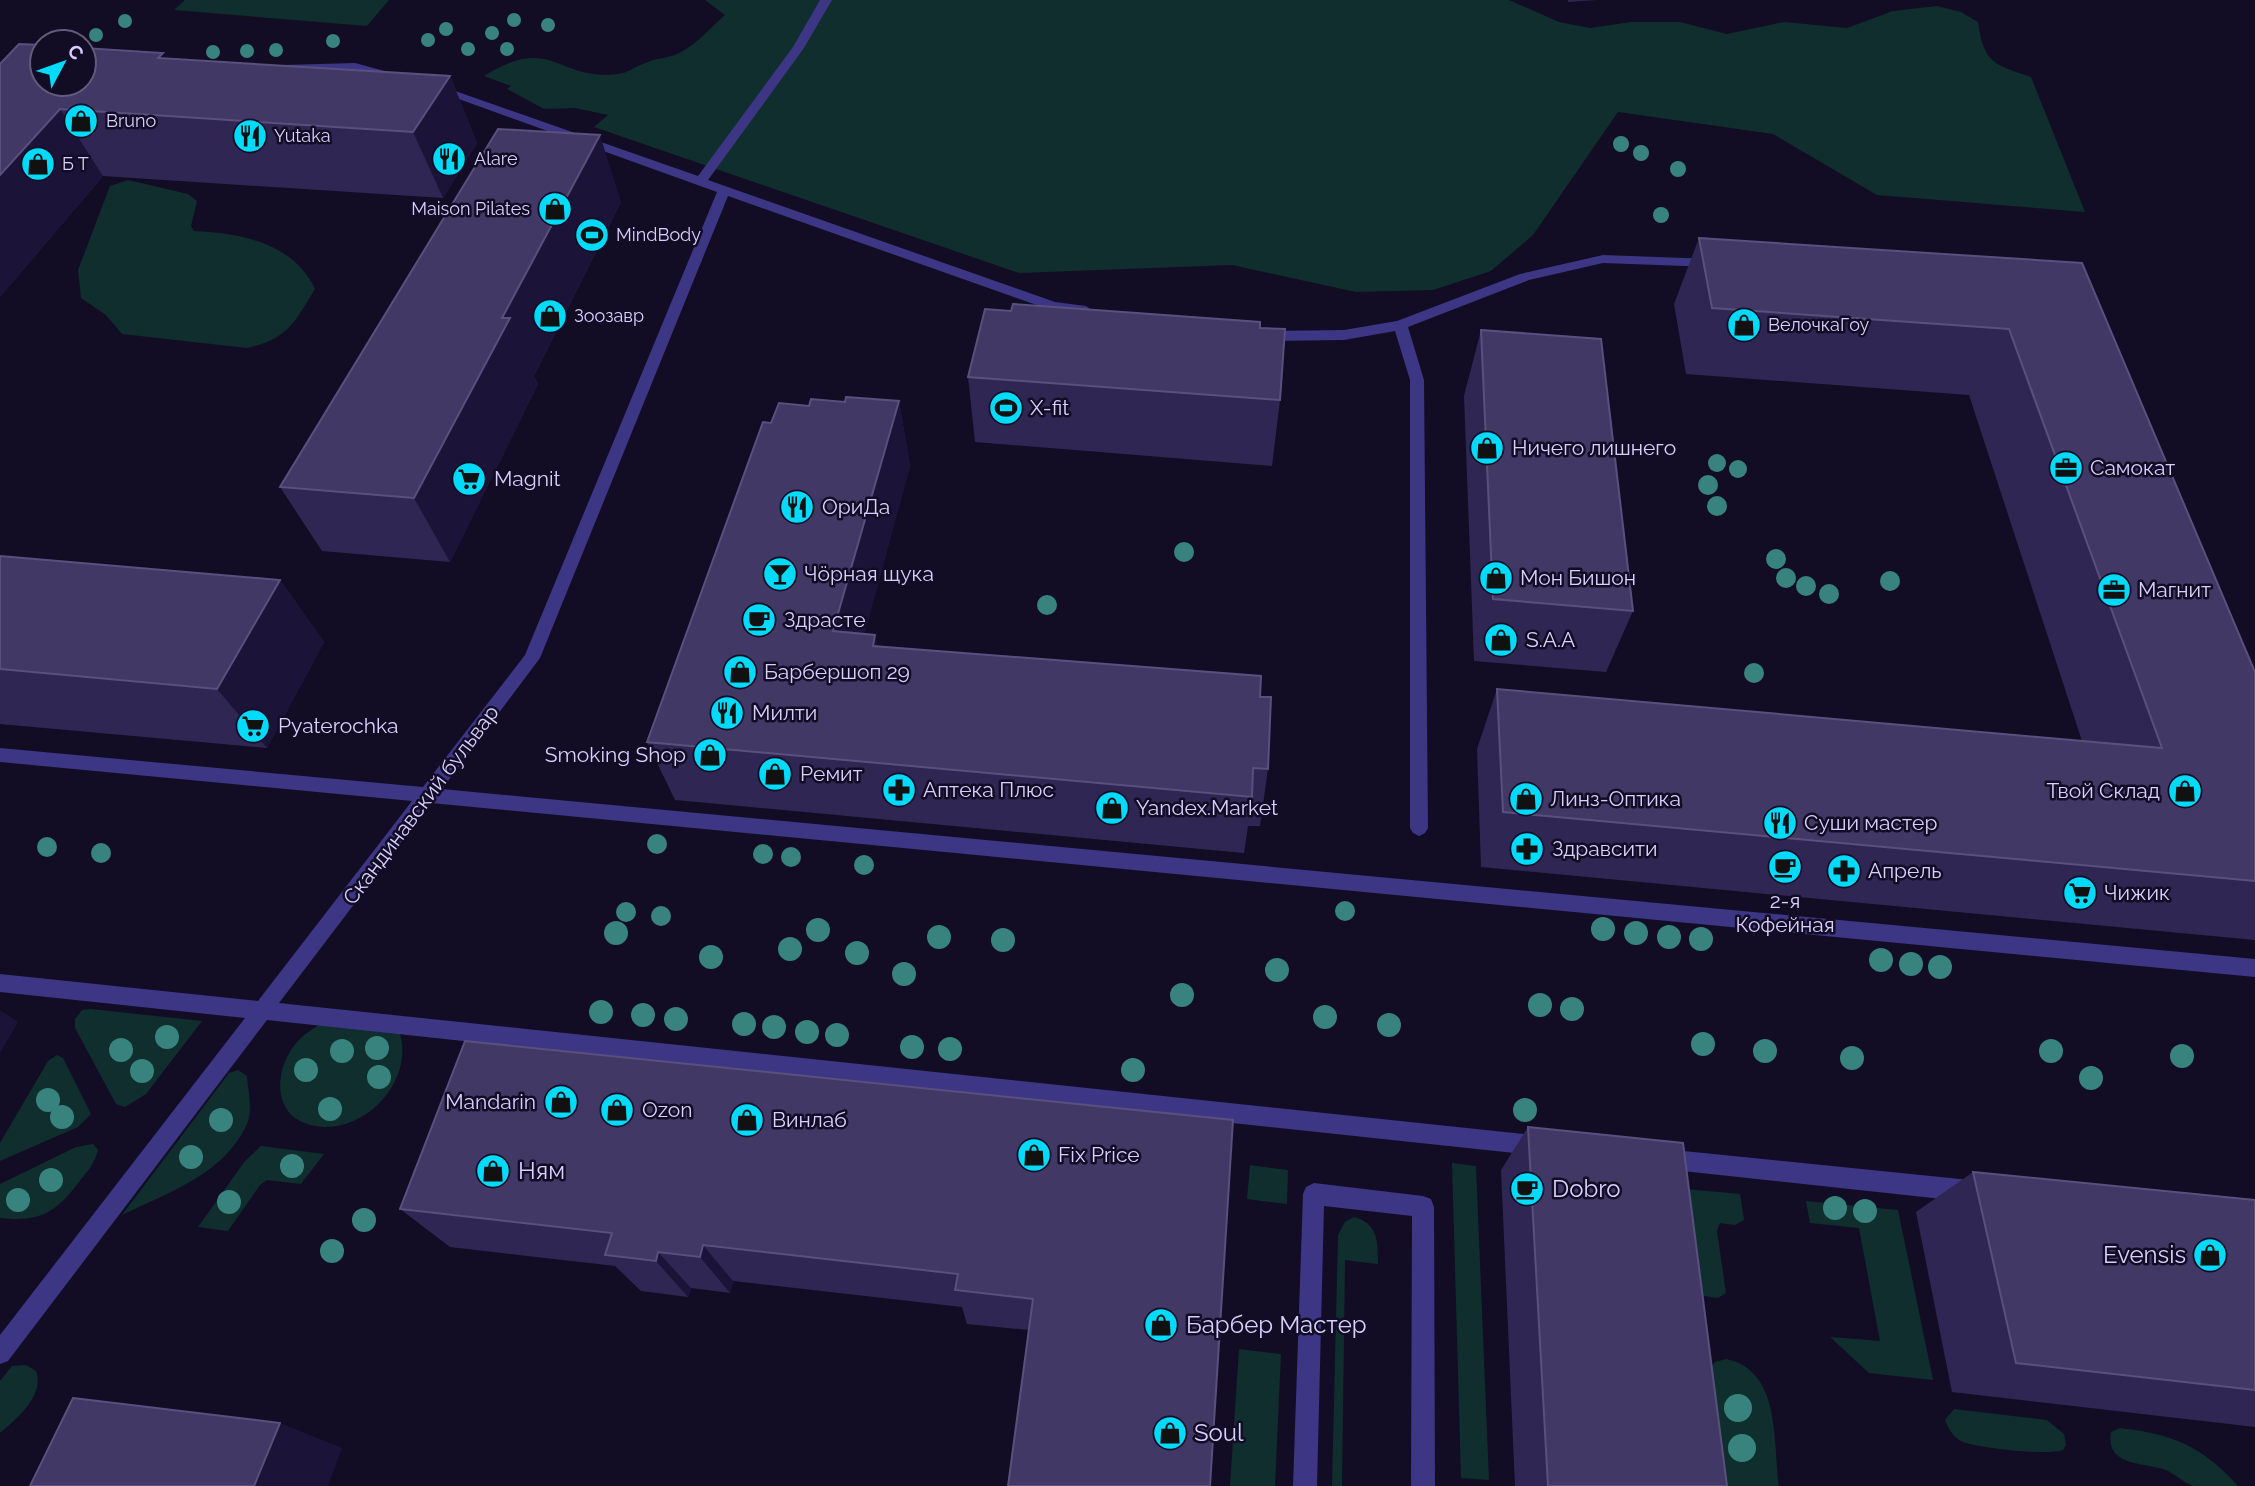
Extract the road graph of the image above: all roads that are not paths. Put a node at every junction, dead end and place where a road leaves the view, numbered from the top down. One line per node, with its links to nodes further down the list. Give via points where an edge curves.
1 (826, 0): 3 (street, via 798,48)
2 (266, 70): 3 (street, via 341,66 383,72)
3 (700, 182): 4 (street)
4 (724, 191): 6 (street, via 1052,306); 10 (street, Скандинавский бульвар, via 532,658)
5 (1733, 264): 7 (street, via 1603,259 1525,277)
6 (1102, 313)
7 (1400, 325): 8 (street, via 1344,335); 11 (street, via 1417,380)
8 (1249, 335)
9 (0, 755): 10 (street)
10 (429, 795): 12 (street); 14 (street, Скандинавский бульвар)
11 (1419, 828)
12 (2255, 968)
13 (0, 983): 14 (street)
14 (264, 1010): 15 (street); 18 (street, Скандинавский бульвар)
15 (1567, 1149)
16 (1647, 1157): 17 (street)
17 (1986, 1193)
18 (0, 1353)
19 (1305, 1486): 20 (street, via 1314,1194 1423,1207)
20 (1423, 1486)

